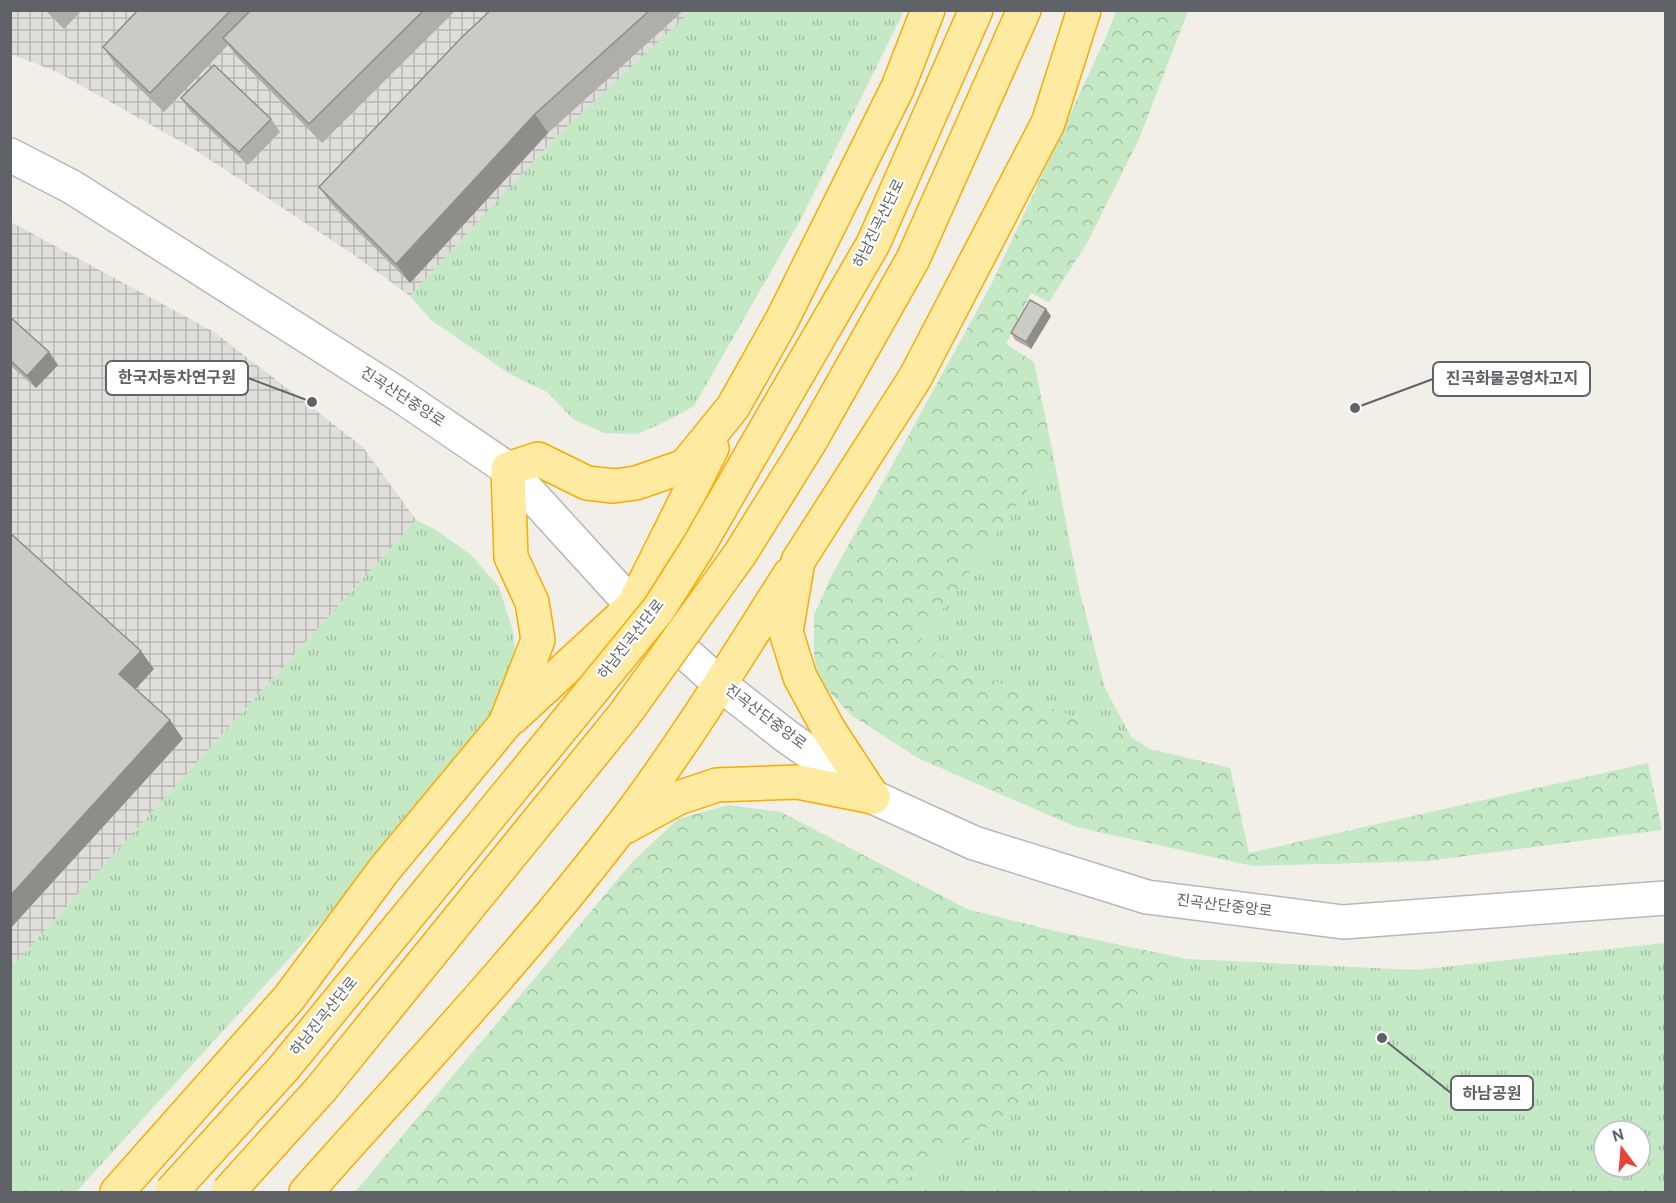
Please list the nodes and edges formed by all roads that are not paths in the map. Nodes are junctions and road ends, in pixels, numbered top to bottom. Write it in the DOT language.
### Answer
graph roads {
  1 [pos="928,10"];
  2 [pos="976,10"];
  3 [pos="1024,10"];
  4 [pos="1084,10"];
  5 [pos="10,155"];
  6 [pos="733,407"];
  7 [pos="508,469"];
  8 [pos="798,561"];
  9 [pos="633,606"];
  10 [pos="720,684"];
  11 [pos="506,724"];
  12 [pos="873,796"];
  13 [pos="618,830"];
  14 [pos="1665,898"];
  15 [pos="117,1192"];
  16 [pos="171,1192"];
  17 [pos="228,1192"];
  18 [pos="306,1192"];
  1 -- 6 [label="highway"];
  2 -- 16 [label="highway, 하남진곡산단로, bridge"];
  3 -- 17 [label="highway, bridge"];
  4 -- 8 [label="highway"];
  5 -- 7 [label="street, 진곡산단중앙로"];
  6 -- 7 [label="highway"];
  6 -- 9 [label="highway"];
  7 -- 9 [label="street, 진곡산단중앙로"];
  7 -- 11 [label="highway"];
  8 -- 10 [label="highway"];
  8 -- 12 [label="highway"];
  9 -- 10 [label="street, 진곡산단중앙로"];
  9 -- 11 [label="highway"];
  10 -- 12 [label="street, 진곡산단중앙로"];
  10 -- 13 [label="highway"];
  11 -- 15 [label="highway"];
  12 -- 13 [label="highway"];
  12 -- 14 [label="street, 진곡산단중앙로"];
  13 -- 18 [label="highway"];
}
